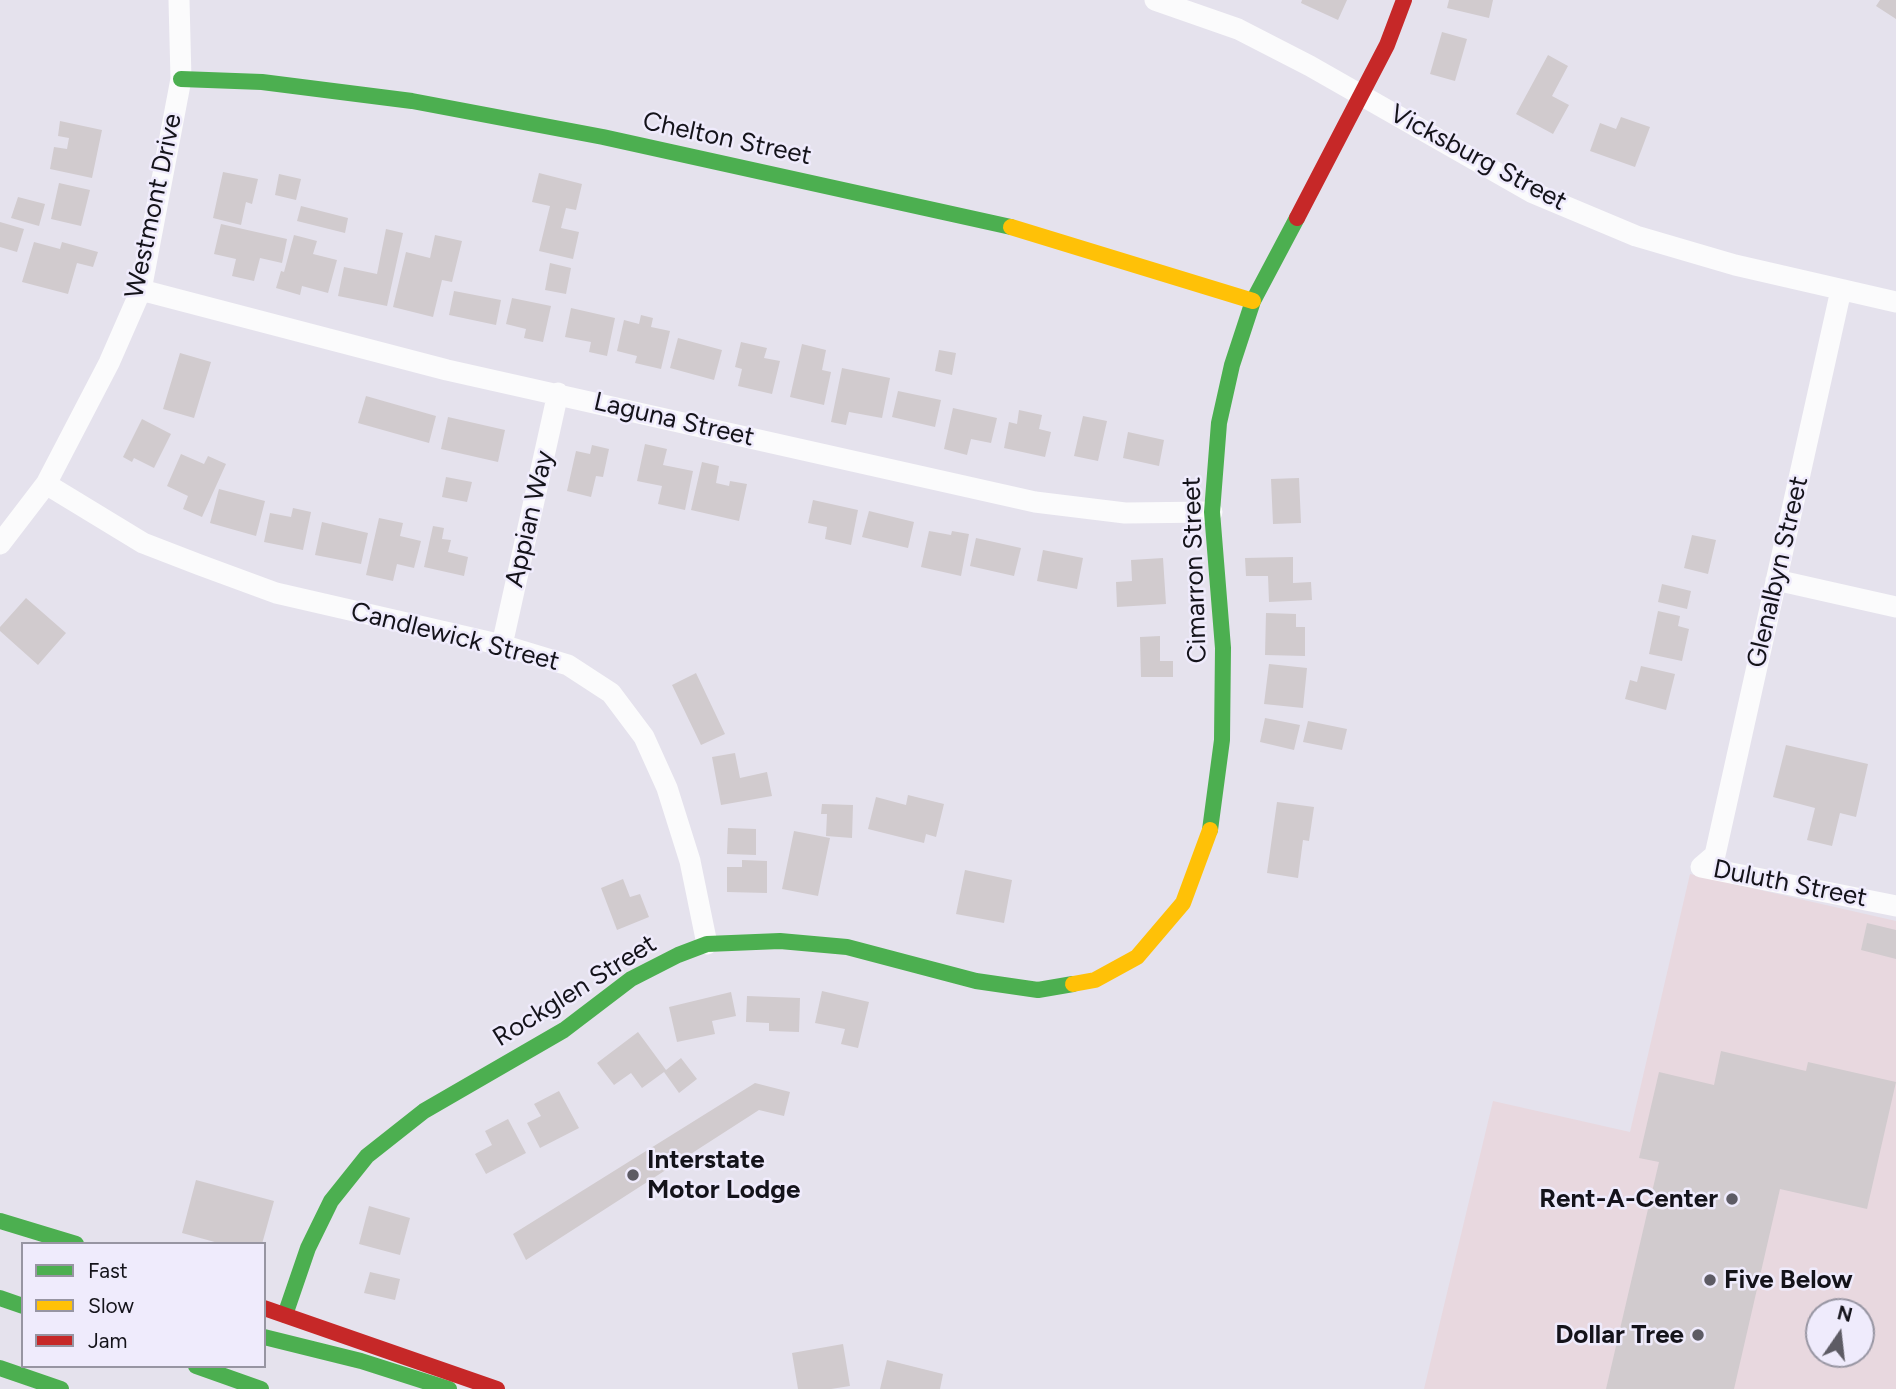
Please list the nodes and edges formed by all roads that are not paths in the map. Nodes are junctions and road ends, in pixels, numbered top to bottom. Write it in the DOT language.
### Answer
graph roads {
  1 [pos="180,0"];
  2 [pos="1155,0"];
  3 [pos="1404,0"];
  4 [pos="181,79"];
  5 [pos="1361,95"];
  6 [pos="141,290"];
  7 [pos="1840,290"];
  8 [pos="1253,301"];
  9 [pos="1896,302"];
  10 [pos="558,393"];
  11 [pos="46,484"];
  12 [pos="1212,512"];
  13 [pos="0,544"];
  14 [pos="1776,580"];
  15 [pos="1896,607"];
  16 [pos="502,645"];
  17 [pos="1715,855"];
  18 [pos="1896,906"];
  19 [pos="707,944"];
  20 [pos="1069,984"];
  21 [pos="0,1221"];
  22 [pos="69,1242"];
  23 [pos="0,1298"];
  24 [pos="21,1305"];
  25 [pos="266,1309"];
  26 [pos="285,1315"];
  27 [pos="266,1337"];
  28 [pos="0,1368"];
  29 [pos="202,1368"];
  30 [pos="61,1389"];
  31 [pos="261,1389"];
  32 [pos="449,1389"];
  33 [pos="497,1389"];
  1 -- 4 [label="street, Westmont Drive"];
  2 -- 5 [label="street, Vicksburg Street"];
  3 -- 5 [label="main road, Cimarron Street"];
  4 -- 6 [label="street, Westmont Drive"];
  4 -- 8 [label="main road, Chelton Street"];
  5 -- 7 [label="street, Vicksburg Street"];
  5 -- 8 [label="main road, Cimarron Street"];
  6 -- 10 [label="street, Laguna Street"];
  6 -- 11 [label="street, Westmont Drive"];
  7 -- 9 [label="street, Vicksburg Street"];
  7 -- 14 [label="street, Glenalbyn Street"];
  8 -- 12 [label="main road, Cimarron Street"];
  10 -- 12 [label="street, Laguna Street"];
  10 -- 16 [label="street, Appian Way"];
  11 -- 13 [label="street, Westmont Drive"];
  11 -- 16 [label="street, Candlewick Street"];
  12 -- 20 [label="main road, Cimarron Street"];
  14 -- 15 [label="street"];
  14 -- 17 [label="street, Glenalbyn Street"];
  16 -- 19 [label="street, Candlewick Street"];
  17 -- 18 [label="street, Duluth Street"];
  19 -- 20 [label="main road, Rockglen Street"];
  19 -- 26 [label="main road, Rockglen Street"];
  21 -- 22 [label="main road"];
  23 -- 24 [label="main road"];
  25 -- 26 [label="main road"];
  26 -- 33 [label="main road"];
  27 -- 32 [label="main road"];
  28 -- 30 [label="main road"];
  29 -- 31 [label="main road"];
}
